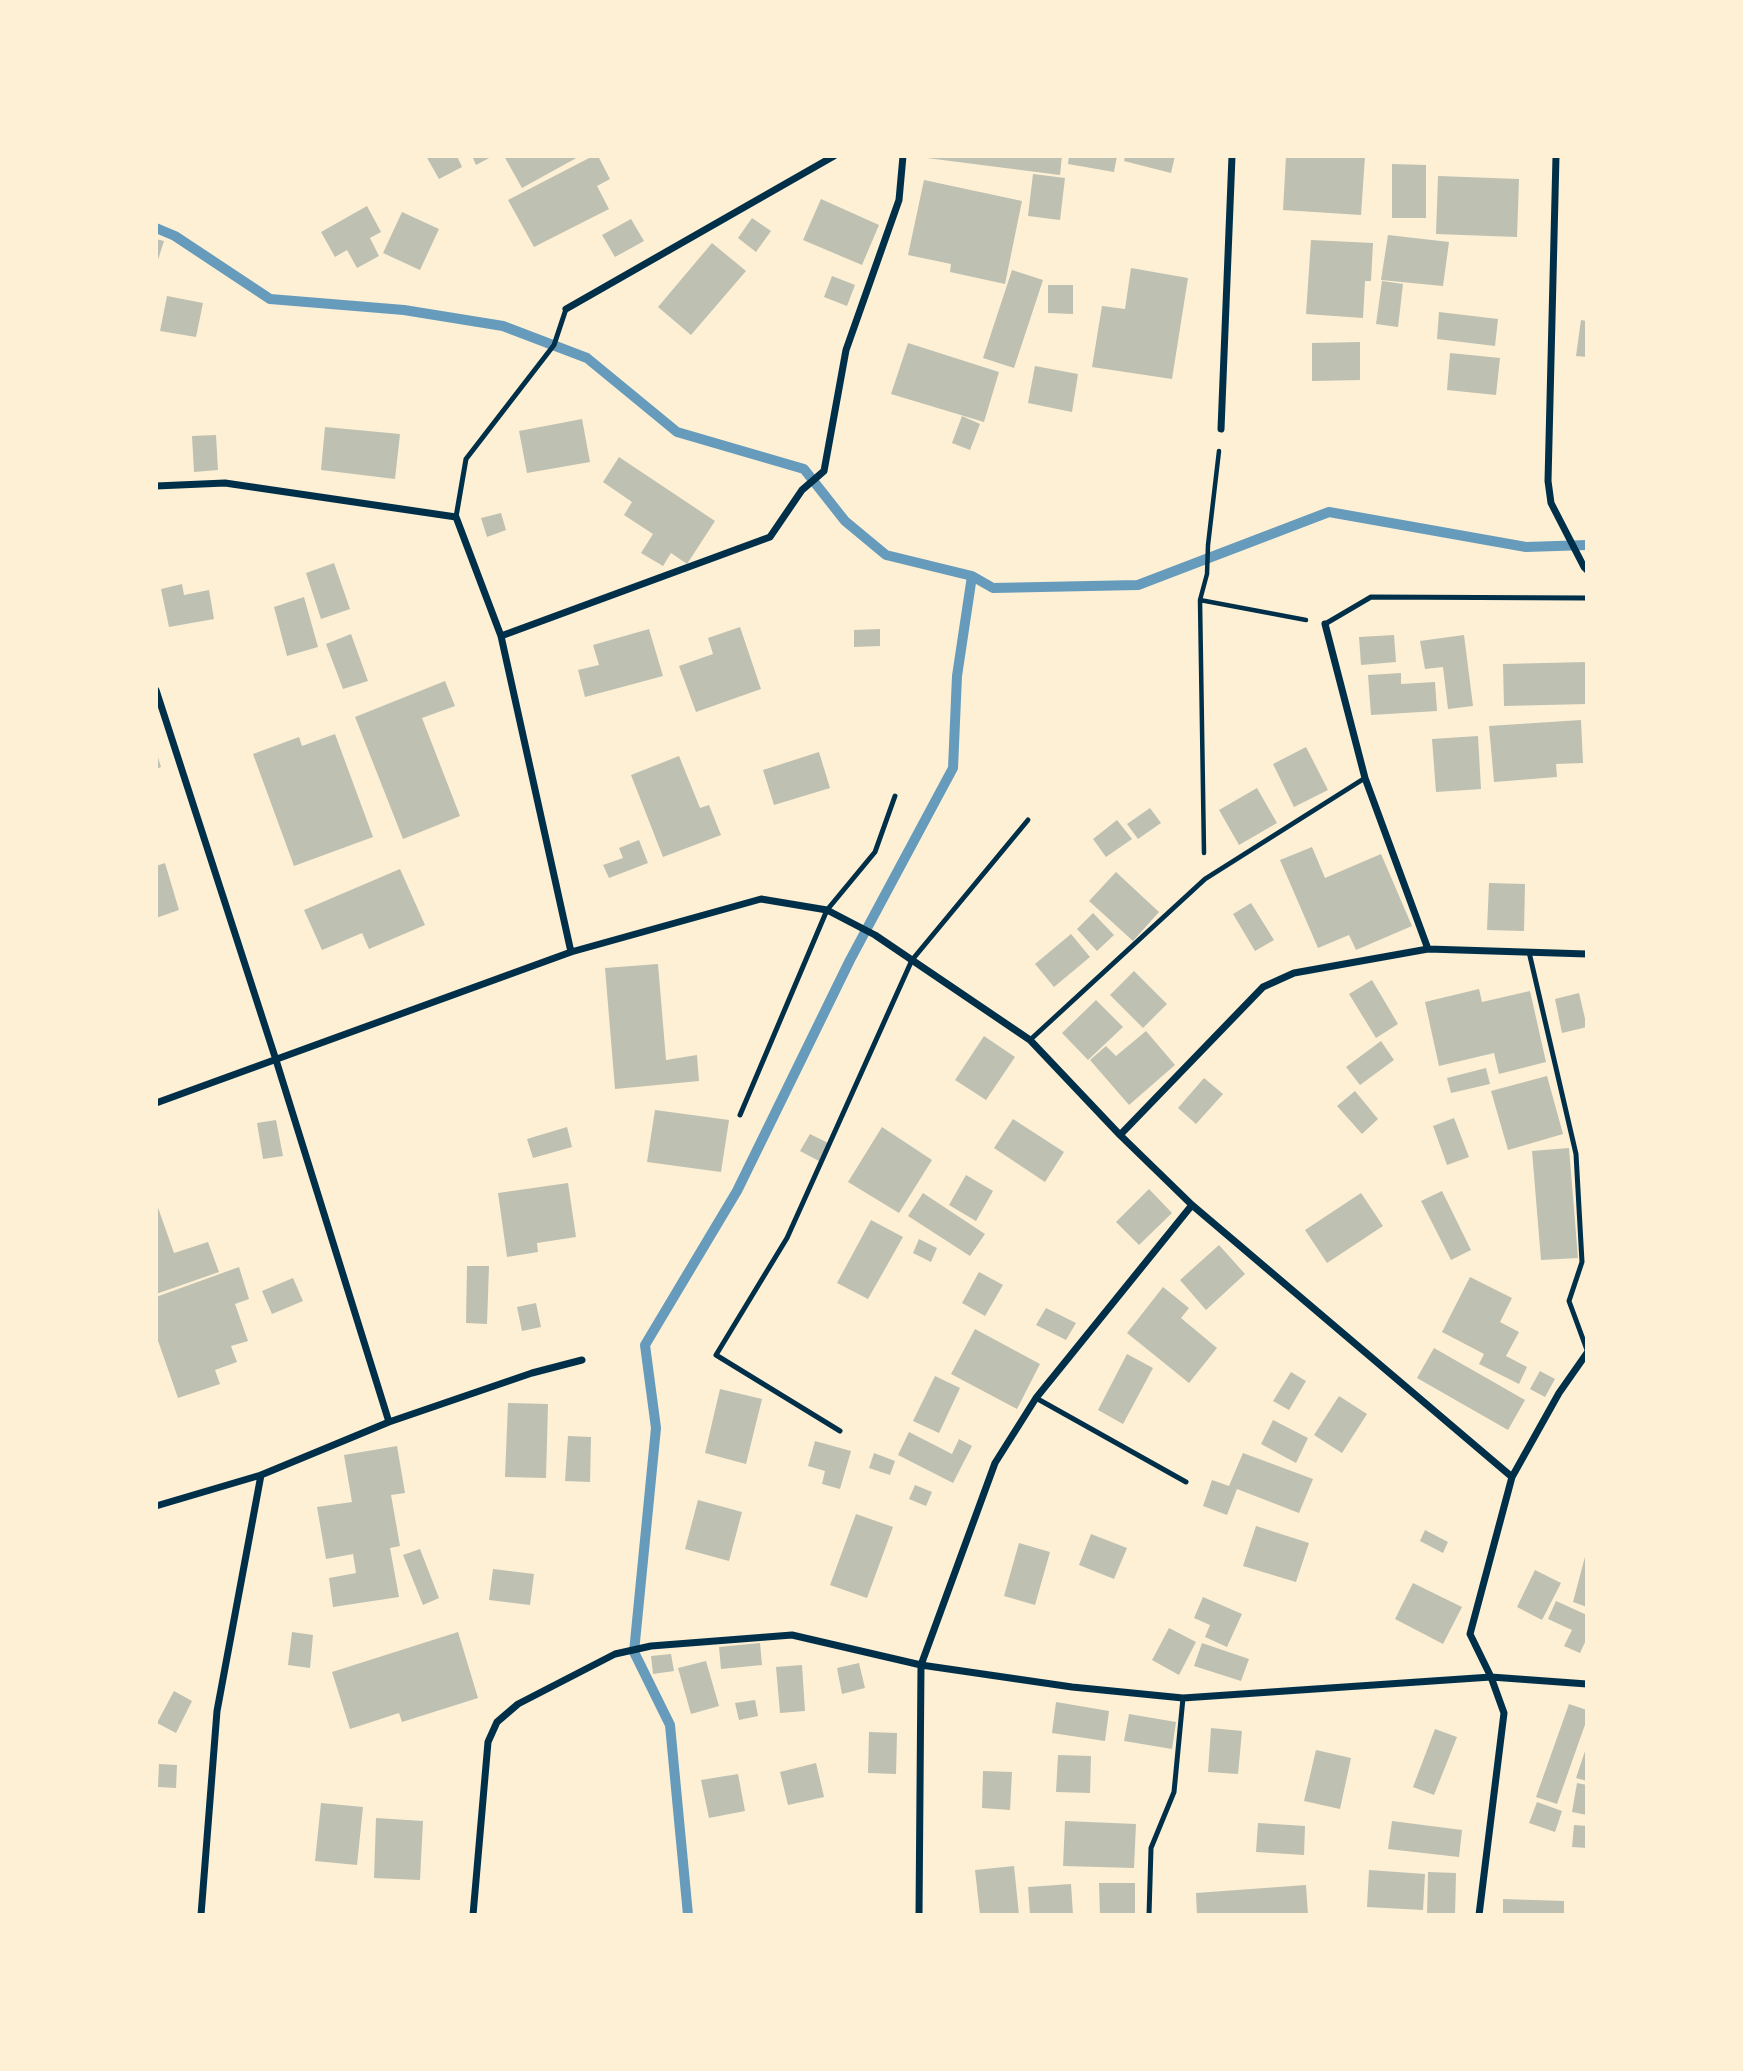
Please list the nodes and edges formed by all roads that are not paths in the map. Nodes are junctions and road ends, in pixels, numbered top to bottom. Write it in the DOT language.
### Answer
graph roads {
  1 [pos="834,156"];
  2 [pos="903,156"];
  3 [pos="1232,156"];
  4 [pos="1556,156"];
  5 [pos="566,309"];
  6 [pos="1221,429"];
  7 [pos="156,486"];
  8 [pos="456,517"];
  9 [pos="1585,568"];
  10 [pos="1587,598"];
  11 [pos="1325,624"];
  12 [pos="501,636"];
  13 [pos="156,690"];
  14 [pos="1365,778"];
  15 [pos="895,796"];
  16 [pos="1028,820"];
  17 [pos="827,910"];
  18 [pos="1428,949"];
  19 [pos="1529,952"];
  20 [pos="571,953"];
  21 [pos="1587,954"];
  22 [pos="912,960"];
  23 [pos="1030,1041"];
  24 [pos="276,1060"];
  25 [pos="156,1103"];
  26 [pos="740,1115"];
  27 [pos="1120,1135"];
  28 [pos="1192,1205"];
  29 [pos="1587,1351"];
  30 [pos="582,1360"];
  31 [pos="1036,1398"];
  32 [pos="389,1422"];
  33 [pos="840,1431"];
  34 [pos="261,1475"];
  35 [pos="1512,1477"];
  36 [pos="1186,1482"];
  37 [pos="156,1506"];
  38 [pos="920,1664"];
  39 [pos="1491,1677"];
  40 [pos="1587,1684"];
  41 [pos="1183,1698"];
  42 [pos="201,1915"];
  43 [pos="473,1915"];
  44 [pos="919,1915"];
  45 [pos="1149,1915"];
  46 [pos="1479,1915"];
  1 -- 5 [label="street"];
  2 -- 12 [label="street"];
  3 -- 6 [label="street"];
  4 -- 9 [label="street"];
  5 -- 8 [label="lane"];
  7 -- 8 [label="street"];
  8 -- 12 [label="street"];
  10 -- 11 [label="lane"];
  11 -- 14 [label="street"];
  12 -- 20 [label="street"];
  13 -- 24 [label="street"];
  14 -- 18 [label="street"];
  14 -- 23 [label="lane"];
  15 -- 17 [label="lane"];
  16 -- 22 [label="lane"];
  17 -- 20 [label="street"];
  17 -- 22 [label="street"];
  17 -- 26 [label="lane"];
  18 -- 19 [label="street"];
  18 -- 27 [label="street"];
  19 -- 21 [label="street"];
  19 -- 29 [label="lane"];
  20 -- 24 [label="street"];
  22 -- 23 [label="street"];
  22 -- 33 [label="lane"];
  23 -- 27 [label="street"];
  24 -- 25 [label="street"];
  24 -- 32 [label="street"];
  27 -- 28 [label="street"];
  28 -- 31 [label="street"];
  28 -- 35 [label="street"];
  29 -- 35 [label="street"];
  30 -- 32 [label="street"];
  31 -- 36 [label="lane"];
  31 -- 38 [label="street"];
  32 -- 34 [label="street"];
  34 -- 37 [label="street"];
  34 -- 42 [label="street"];
  35 -- 39 [label="street"];
  38 -- 41 [label="street"];
  38 -- 43 [label="street"];
  38 -- 44 [label="street"];
  39 -- 40 [label="street"];
  39 -- 41 [label="street"];
  39 -- 46 [label="street"];
  41 -- 45 [label="lane"];
}
